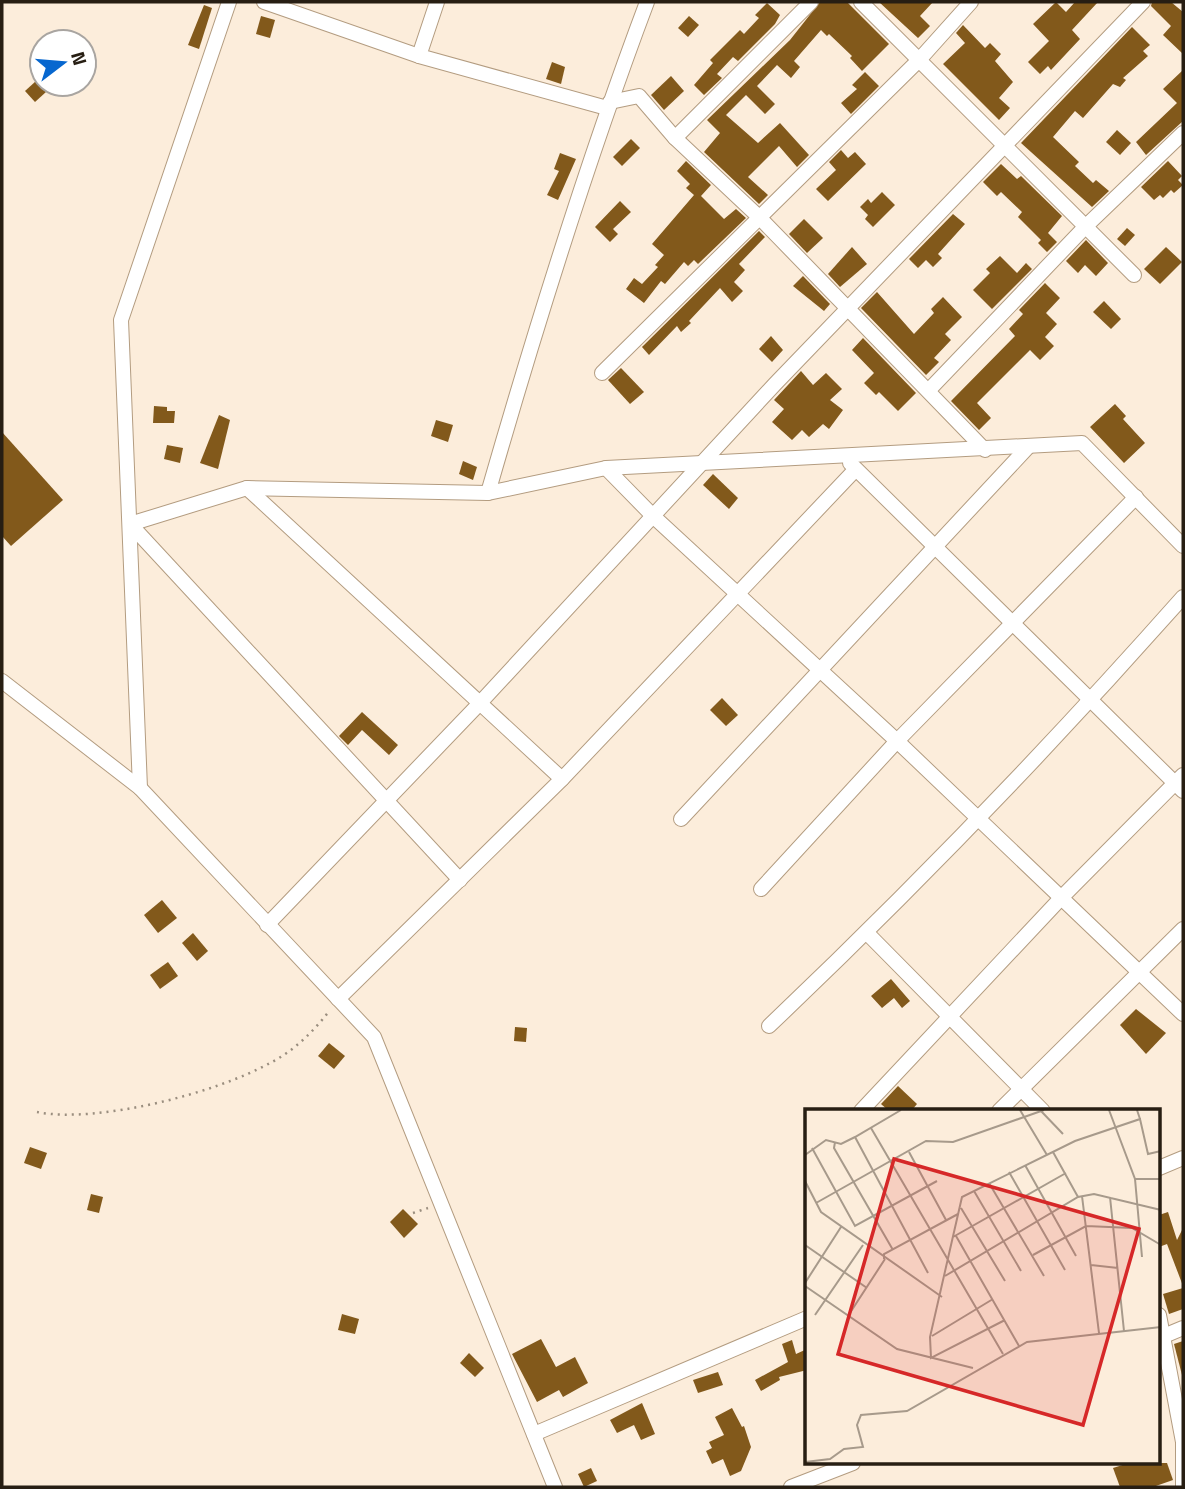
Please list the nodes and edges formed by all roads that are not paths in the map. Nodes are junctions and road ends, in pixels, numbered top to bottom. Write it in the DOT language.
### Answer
graph roads {
  1 [pos="229,2"];
  2 [pos="264,2"];
  3 [pos="437,2"];
  4 [pos="648,2"];
  5 [pos="811,2"];
  6 [pos="860,2"];
  7 [pos="971,2"];
  8 [pos="1143,2"];
  9 [pos="419,55"];
  10 [pos="919,60"];
  11 [pos="608,105"];
  12 [pos="1183,133"];
  13 [pos="676,138"];
  14 [pos="1005,146"];
  15 [pos="759,217"];
  16 [pos="1085,227"];
  17 [pos="1134,275"];
  18 [pos="847,308"];
  19 [pos="602,373"];
  20 [pos="929,390"];
  21 [pos="1028,447"];
  22 [pos="985,450"];
  23 [pos="845,457"];
  24 [pos="704,462"];
  25 [pos="606,468"];
  26 [pos="855,470"];
  27 [pos="247,488"];
  28 [pos="488,493"];
  29 [pos="1136,497"];
  30 [pos="653,516"];
  31 [pos="130,524"];
  32 [pos="935,546"];
  33 [pos="1183,546"];
  34 [pos="736,594"];
  35 [pos="1183,597"];
  36 [pos="1011,623"];
  37 [pos="818,671"];
  38 [pos="2,681"];
  39 [pos="1091,701"];
  40 [pos="479,704"];
  41 [pos="897,741"];
  42 [pos="562,779"];
  43 [pos="1180,783"];
  44 [pos="141,788"];
  45 [pos="386,801"];
  46 [pos="978,818"];
  47 [pos="681,819"];
  48 [pos="460,880"];
  49 [pos="761,889"];
  50 [pos="1062,897"];
  51 [pos="267,925"];
  52 [pos="1183,929"];
  53 [pos="867,933"];
  54 [pos="1139,973"];
  55 [pos="338,999"];
  56 [pos="1183,1014"];
  57 [pos="949,1017"];
  58 [pos="769,1026"];
  59 [pos="1021,1090"];
  60 [pos="863,1109"];
  61 [pos="1001,1109"];
  62 [pos="1041,1109"];
  63 [pos="1183,1158"];
  64 [pos="1160,1168"];
  65 [pos="805,1319"];
  66 [pos="1183,1328"];
  67 [pos="1162,1337"];
  68 [pos="534,1434"];
  69 [pos="849,1464"];
  70 [pos="555,1487"];
  71 [pos="791,1487"];
  72 [pos="1183,1487"];
  1 -- 31 [label="street"];
  2 -- 9 [label="street"];
  3 -- 9 [label="street"];
  4 -- 11 [label="street"];
  5 -- 13 [label="street"];
  6 -- 10 [label="street"];
  7 -- 10 [label="street"];
  8 -- 14 [label="street"];
  9 -- 11 [label="street"];
  10 -- 14 [label="street"];
  10 -- 15 [label="street"];
  11 -- 13 [label="street"];
  11 -- 28 [label="street"];
  12 -- 16 [label="street"];
  13 -- 15 [label="street"];
  14 -- 16 [label="street"];
  14 -- 18 [label="street"];
  15 -- 18 [label="street"];
  15 -- 19 [label="street"];
  16 -- 17 [label="street"];
  16 -- 20 [label="street"];
  18 -- 20 [label="street"];
  18 -- 24 [label="street"];
  20 -- 22 [label="street"];
  21 -- 22 [label="street"];
  21 -- 29 [label="street"];
  21 -- 32 [label="street"];
  22 -- 23 [label="street"];
  23 -- 24 [label="street"];
  23 -- 26 [label="street"];
  24 -- 25 [label="street"];
  24 -- 30 [label="street"];
  25 -- 28 [label="street"];
  25 -- 30 [label="street"];
  26 -- 32 [label="street"];
  26 -- 34 [label="street"];
  27 -- 28 [label="street"];
  27 -- 31 [label="street"];
  27 -- 40 [label="street"];
  29 -- 33 [label="street"];
  29 -- 36 [label="street"];
  30 -- 34 [label="street"];
  30 -- 40 [label="street"];
  31 -- 44 [label="street"];
  31 -- 45 [label="street"];
  32 -- 36 [label="street"];
  32 -- 37 [label="street"];
  34 -- 37 [label="street"];
  34 -- 42 [label="street"];
  35 -- 39 [label="street"];
  36 -- 39 [label="street"];
  36 -- 41 [label="street"];
  37 -- 41 [label="street"];
  37 -- 47 [label="street"];
  38 -- 44 [label="street"];
  39 -- 43 [label="street"];
  39 -- 46 [label="street"];
  40 -- 42 [label="street"];
  40 -- 45 [label="street"];
  41 -- 46 [label="street"];
  41 -- 49 [label="street"];
  42 -- 48 [label="street"];
  43 -- 50 [label="street"];
  44 -- 51 [label="street"];
  45 -- 48 [label="street"];
  45 -- 51 [label="street"];
  46 -- 50 [label="street"];
  46 -- 53 [label="street"];
  48 -- 55 [label="street"];
  50 -- 54 [label="street"];
  50 -- 57 [label="street"];
  51 -- 55 [label="street"];
  52 -- 54 [label="street"];
  53 -- 57 [label="street"];
  53 -- 58 [label="street"];
  54 -- 56 [label="street"];
  54 -- 59 [label="street"];
  55 -- 68 [label="street"];
  57 -- 59 [label="street"];
  57 -- 60 [label="street"];
  59 -- 61 [label="street"];
  59 -- 62 [label="street"];
  63 -- 64 [label="street"];
  65 -- 68 [label="street"];
  66 -- 67 [label="street"];
  67 -- 72 [label="street"];
  68 -- 70 [label="street"];
  69 -- 71 [label="street"];
}
